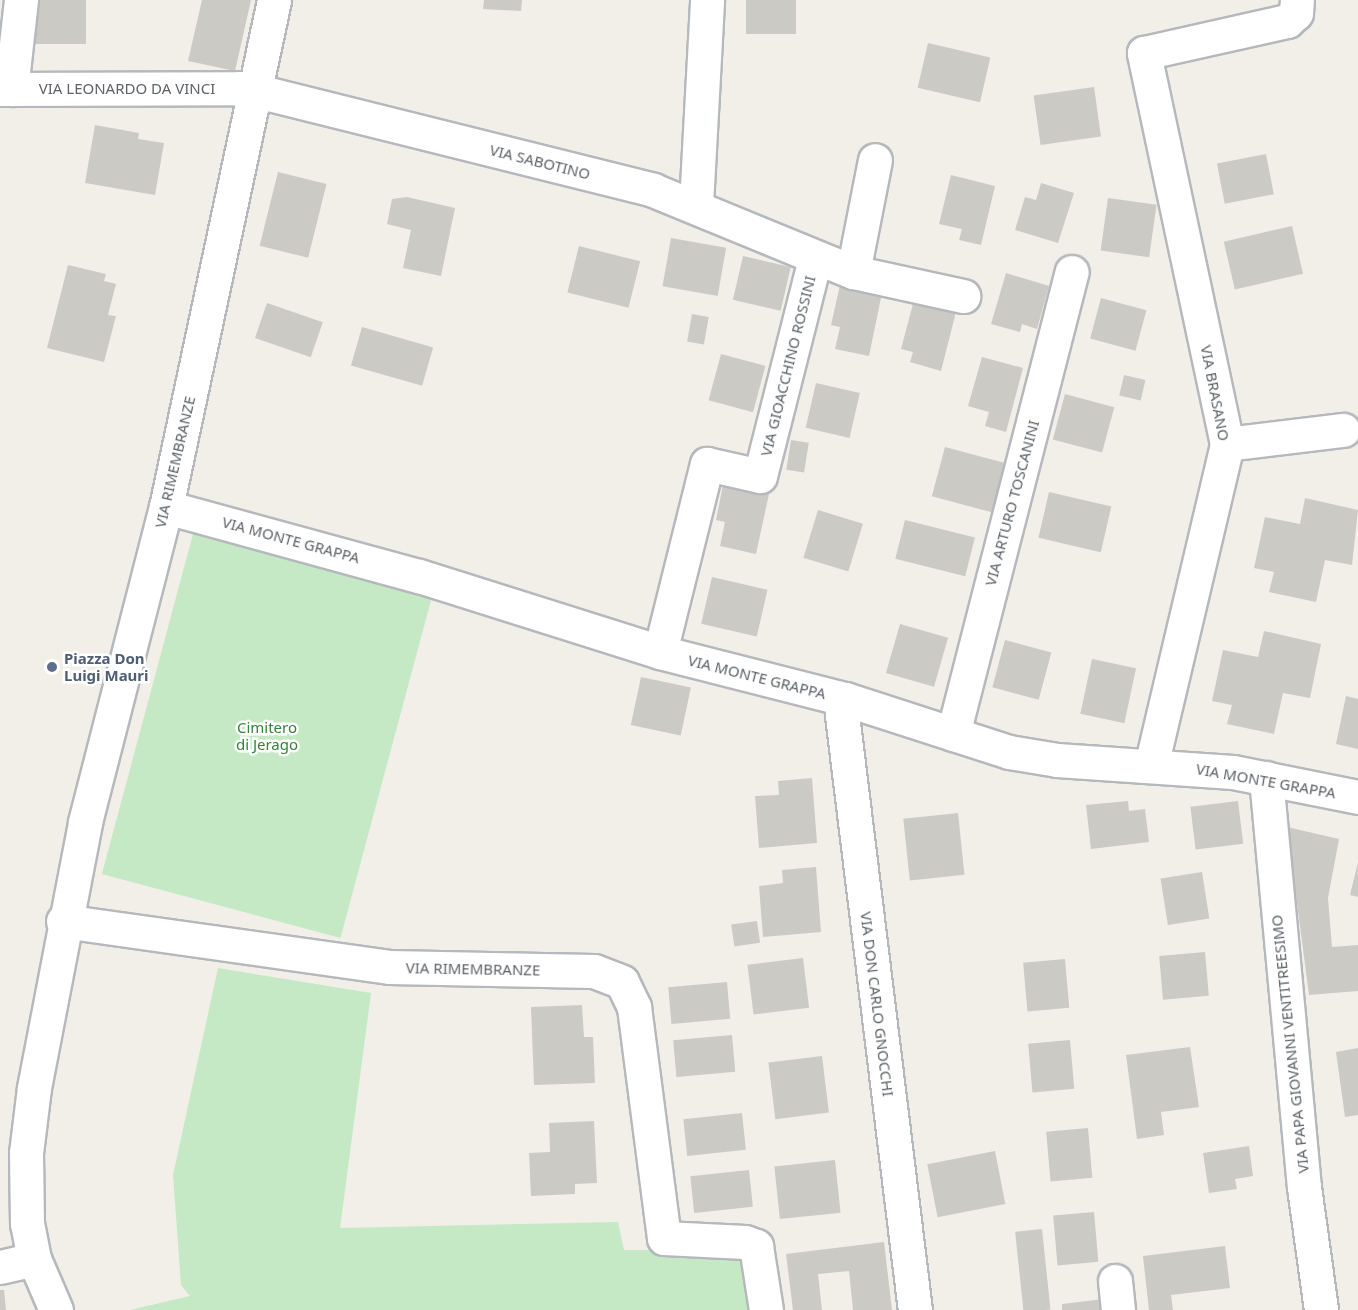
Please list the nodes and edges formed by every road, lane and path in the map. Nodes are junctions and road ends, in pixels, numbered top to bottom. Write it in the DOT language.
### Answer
graph roads {
  1 [pos="21,0"];
  2 [pos="274,0"];
  3 [pos="707,0"];
  4 [pos="1297,0"];
  5 [pos="6,89"];
  6 [pos="255,92"];
  7 [pos="876,160"];
  8 [pos="696,205"];
  9 [pos="815,259"];
  10 [pos="853,272"];
  11 [pos="1072,272"];
  12 [pos="963,296"];
  13 [pos="1342,429"];
  14 [pos="1227,444"];
  15 [pos="166,507"];
  16 [pos="660,652"];
  17 [pos="845,699"];
  18 [pos="952,734"];
  19 [pos="1151,766"];
  20 [pos="1266,778"];
  21 [pos="1358,797"];
  22 [pos="63,921"];
  23 [pos="34,1259"];
  24 [pos="0,1267"];
  25 [pos="56,1310"];
  26 [pos="766,1310"];
  27 [pos="915,1310"];
  28 [pos="1321,1310"];
  1 -- 5 [label="street"];
  2 -- 6 [label="street, VIA RIMEMBRANZE"];
  3 -- 8 [label="street"];
  4 -- 14 [label="street, VIA BRASANO"];
  5 -- 6 [label="street, VIA LEONARDO DA VINCI"];
  6 -- 8 [label="street, VIA SABOTINO"];
  6 -- 15 [label="street, VIA RIMEMBRANZE"];
  7 -- 10 [label="street"];
  8 -- 9 [label="street, VIA SABOTINO"];
  9 -- 10 [label="street, VIA SABOTINO"];
  9 -- 16 [label="street, VIA GIOACCHINO ROSSINI"];
  10 -- 12 [label="street, VIA SABOTINO"];
  11 -- 18 [label="street, VIA ARTURO TOSCANINI"];
  13 -- 14 [label="street"];
  14 -- 19 [label="street, VIA BRASANO"];
  15 -- 16 [label="street, VIA MONTE GRAPPA"];
  15 -- 22 [label="street, VIA RIMEMBRANZE"];
  16 -- 17 [label="street, VIA MONTE GRAPPA"];
  17 -- 18 [label="street, VIA MONTE GRAPPA"];
  17 -- 27 [label="street, VIA DON CARLO GNOCCHI"];
  18 -- 19 [label="street, VIA MONTE GRAPPA"];
  19 -- 20 [label="street, VIA MONTE GRAPPA"];
  20 -- 21 [label="street, VIA MONTE GRAPPA"];
  20 -- 28 [label="street, VIA PAPA GIOVANNI VENTITREESIMO"];
  22 -- 23 [label="street, VIA RIMEMBRANZE"];
  22 -- 26 [label="street, VIA RIMEMBRANZE"];
  23 -- 24 [label="street"];
  23 -- 25 [label="street, VIA RIMEMBRANZE"];
}
